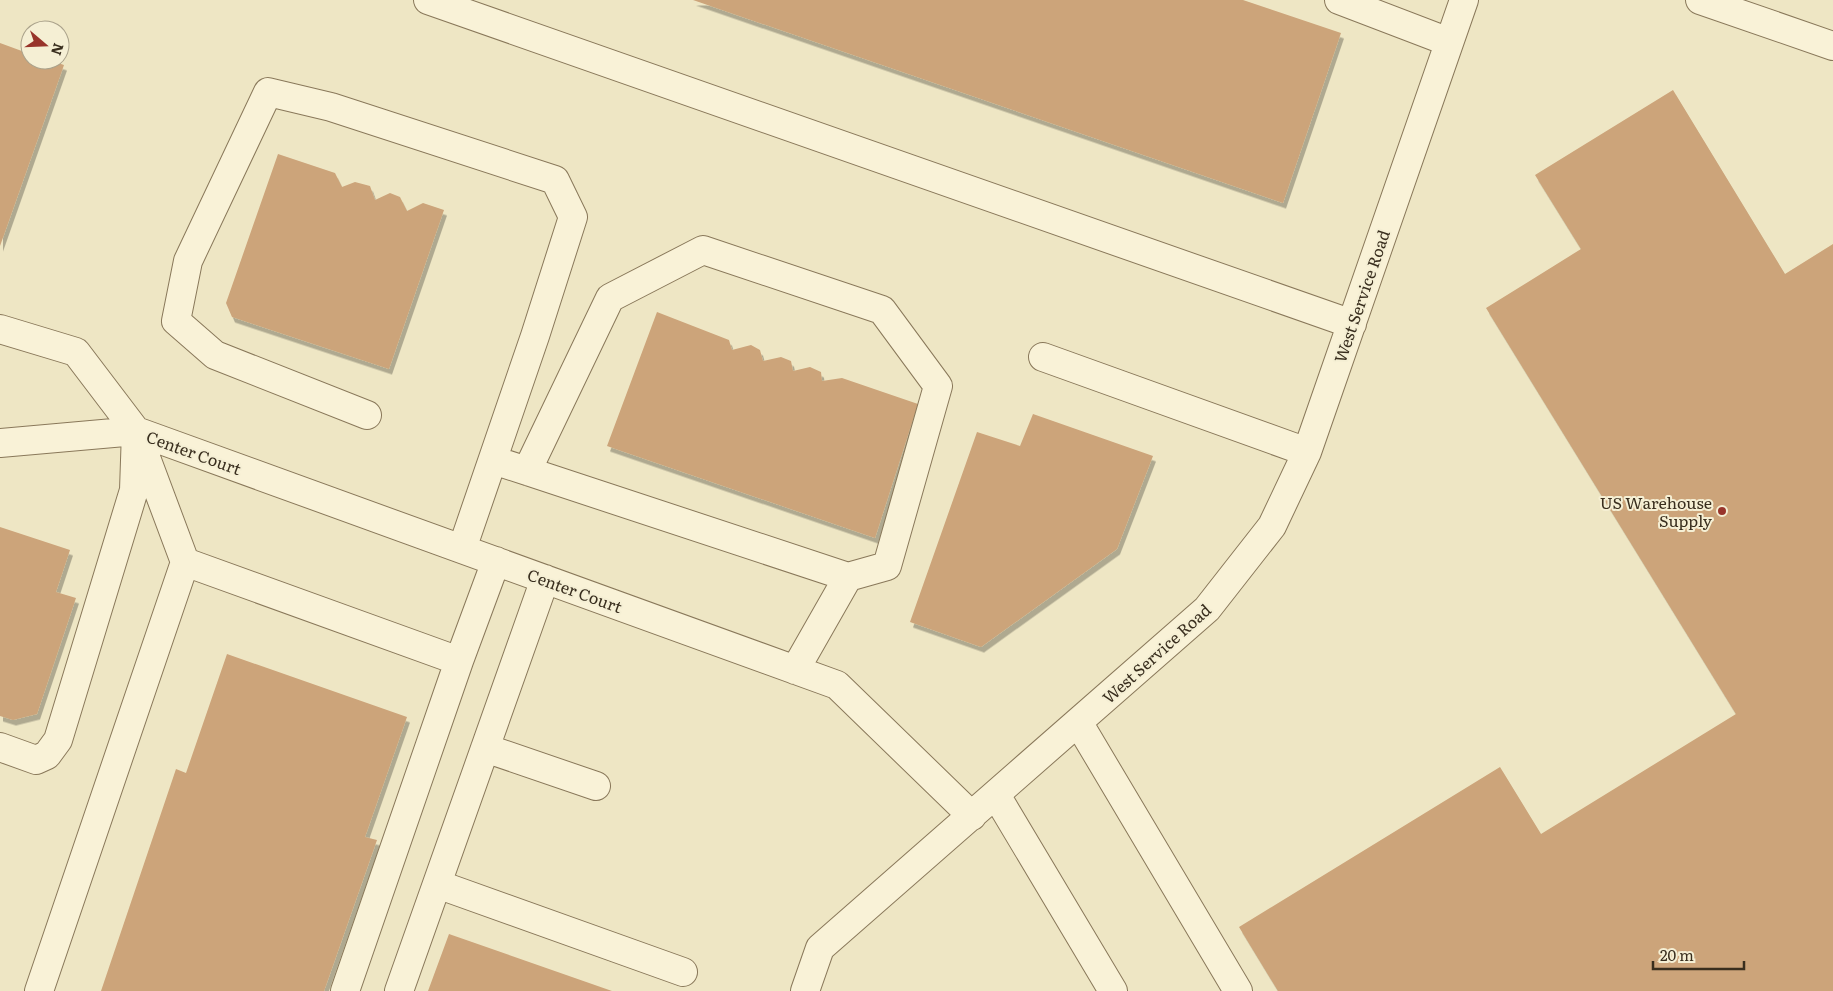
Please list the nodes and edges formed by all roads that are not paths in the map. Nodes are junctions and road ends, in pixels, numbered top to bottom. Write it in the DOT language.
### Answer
graph roads {
  1 [pos="428,0"];
  2 [pos="1339,0"];
  3 [pos="1464,0"];
  4 [pos="1700,0"];
  5 [pos="1746,8"];
  6 [pos="1449,42"];
  7 [pos="1833,46"];
  8 [pos="1352,324"];
  9 [pos="0,329"];
  10 [pos="1043,357"];
  11 [pos="367,415"];
  12 [pos="136,431"];
  13 [pos="0,443"];
  14 [pos="1307,452"];
  15 [pos="493,460"];
  16 [pos="527,471"];
  17 [pos="462,549"];
  18 [pos="496,561"];
  19 [pos="185,562"];
  20 [pos="848,578"];
  21 [pos="545,579"];
  22 [pos="459,661"];
  23 [pos="795,670"];
  24 [pos="1078,722"];
  25 [pos="0,747"];
  26 [pos="485,748"];
  27 [pos="596,786"];
  28 [pos="996,795"];
  29 [pos="972,816"];
  30 [pos="437,884"];
  31 [pos="683,972"];
  32 [pos="39,991"];
  33 [pos="345,991"];
  34 [pos="399,991"];
  35 [pos="805,991"];
  36 [pos="1113,991"];
  37 [pos="1238,991"];
  1 -- 8 [label="street"];
  2 -- 6 [label="street"];
  3 -- 6 [label="street, West Service Road"];
  4 -- 5 [label="street"];
  5 -- 7 [label="street"];
  6 -- 8 [label="street, West Service Road"];
  8 -- 14 [label="street, West Service Road"];
  9 -- 12 [label="street"];
  10 -- 14 [label="street"];
  11 -- 15 [label="street"];
  12 -- 13 [label="street"];
  12 -- 17 [label="street, Center Court"];
  12 -- 19 [label="street"];
  12 -- 25 [label="street"];
  14 -- 24 [label="street, West Service Road"];
  15 -- 16 [label="street"];
  15 -- 17 [label="street"];
  16 -- 20 [label="street"];
  16 -- 20 [label="street"];
  17 -- 18 [label="street, Center Court"];
  18 -- 21 [label="street, Center Court"];
  18 -- 22 [label="street"];
  19 -- 22 [label="street"];
  19 -- 32 [label="street"];
  20 -- 23 [label="street"];
  21 -- 23 [label="street, Center Court"];
  21 -- 26 [label="street"];
  22 -- 33 [label="street"];
  23 -- 29 [label="street, Center Court"];
  24 -- 28 [label="street, West Service Road"];
  24 -- 37 [label="street"];
  26 -- 27 [label="street"];
  26 -- 30 [label="street"];
  28 -- 29 [label="street, West Service Road"];
  28 -- 36 [label="street"];
  29 -- 35 [label="street, West Service Road"];
  30 -- 31 [label="street"];
  30 -- 34 [label="street"];
}
